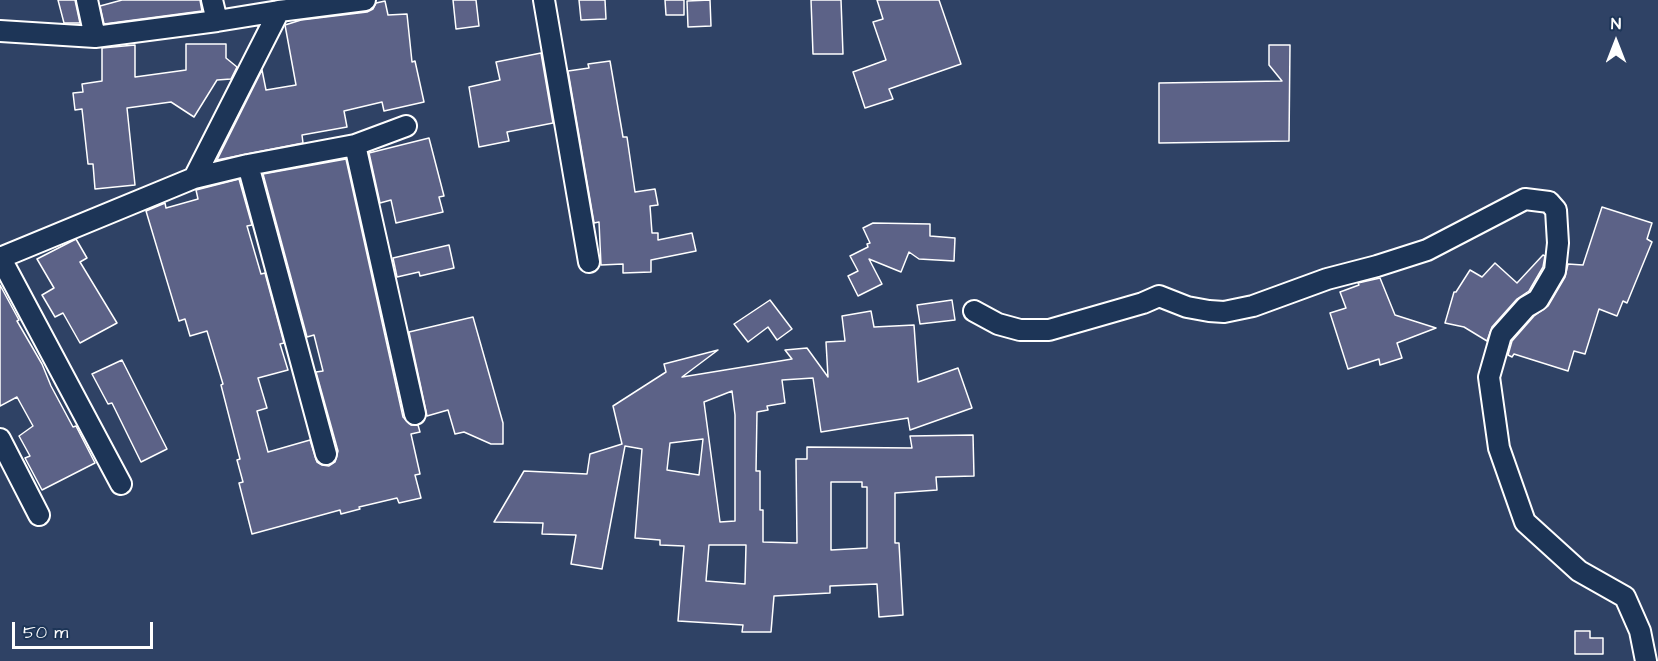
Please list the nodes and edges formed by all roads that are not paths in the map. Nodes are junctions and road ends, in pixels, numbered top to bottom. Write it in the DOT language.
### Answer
graph roads {
  1 [pos="87,0"];
  2 [pos="212,0"];
  3 [pos="365,0"];
  4 [pos="544,0"];
  5 [pos="279,11"];
  6 [pos="217,21"];
  7 [pos="0,31"];
  8 [pos="95,37"];
  9 [pos="406,126"];
  10 [pos="355,145"];
  11 [pos="248,165"];
  12 [pos="194,178"];
  13 [pos="0,258"];
  14 [pos="589,262"];
  15 [pos="974,311"];
  16 [pos="415,414"];
  17 [pos="0,439"];
  18 [pos="326,454"];
  19 [pos="121,484"];
  20 [pos="39,515"];
  21 [pos="1646,661"];
  1 -- 8 [label="street"];
  2 -- 6 [label="street"];
  3 -- 5 [label="street"];
  4 -- 14 [label="street"];
  5 -- 6 [label="street"];
  5 -- 12 [label="street"];
  6 -- 8 [label="street"];
  7 -- 8 [label="street"];
  9 -- 10 [label="street"];
  10 -- 11 [label="street"];
  10 -- 16 [label="street"];
  11 -- 12 [label="street"];
  11 -- 18 [label="street"];
  12 -- 13 [label="street"];
  13 -- 19 [label="street"];
  15 -- 21 [label="street"];
  17 -- 20 [label="street"];
}
